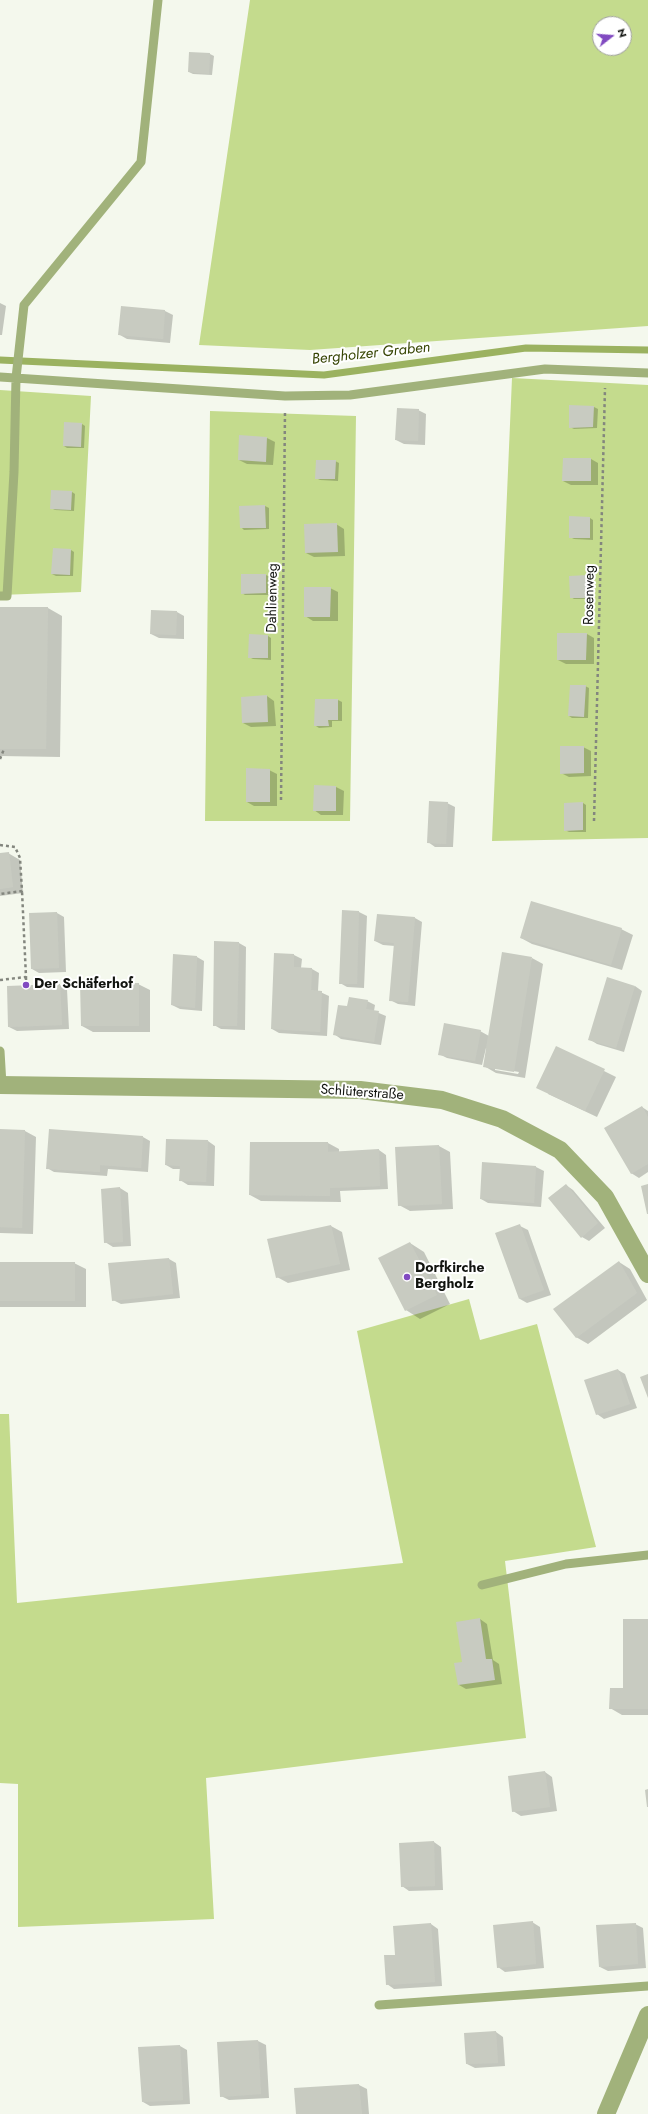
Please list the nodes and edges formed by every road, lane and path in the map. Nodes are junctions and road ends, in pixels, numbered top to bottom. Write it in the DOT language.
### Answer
graph roads {
  1 [pos="158,0"];
  2 [pos="606,370"];
  3 [pos="648,372"];
  4 [pos="0,377"];
  5 [pos="16,378"];
  6 [pos="285,396"];
  7 [pos="0,596"];
  8 [pos="4,749"];
  9 [pos="0,759"];
  10 [pos="281,800"];
  11 [pos="594,821"];
  12 [pos="0,845"];
  13 [pos="22,891"];
  14 [pos="0,894"];
  15 [pos="26,977"];
  16 [pos="0,980"];
  17 [pos="26,985"];
  18 [pos="0,1052"];
  19 [pos="1,1085"];
  20 [pos="648,1274"];
  21 [pos="648,1555"];
  22 [pos="482,1585"];
  23 [pos="648,1986"];
  24 [pos="379,2005"];
  25 [pos="648,2015"];
  26 [pos="606,2114"];
  1 -- 5 [label="lane"];
  2 -- 3 [label="lane"];
  2 -- 6 [label="lane"];
  2 -- 11 [label="path, Rosenweg"];
  4 -- 5 [label="lane"];
  5 -- 6 [label="lane"];
  5 -- 7 [label="lane"];
  6 -- 10 [label="path, Dahlienweg"];
  8 -- 9 [label="path"];
  12 -- 13 [label="path"];
  13 -- 14 [label="path"];
  13 -- 15 [label="path"];
  15 -- 16 [label="path"];
  15 -- 17 [label="path"];
  18 -- 19 [label="lane"];
  19 -- 20 [label="street, Schlüterstraße"];
  21 -- 22 [label="lane"];
  23 -- 24 [label="lane"];
  25 -- 26 [label="street"];
}
